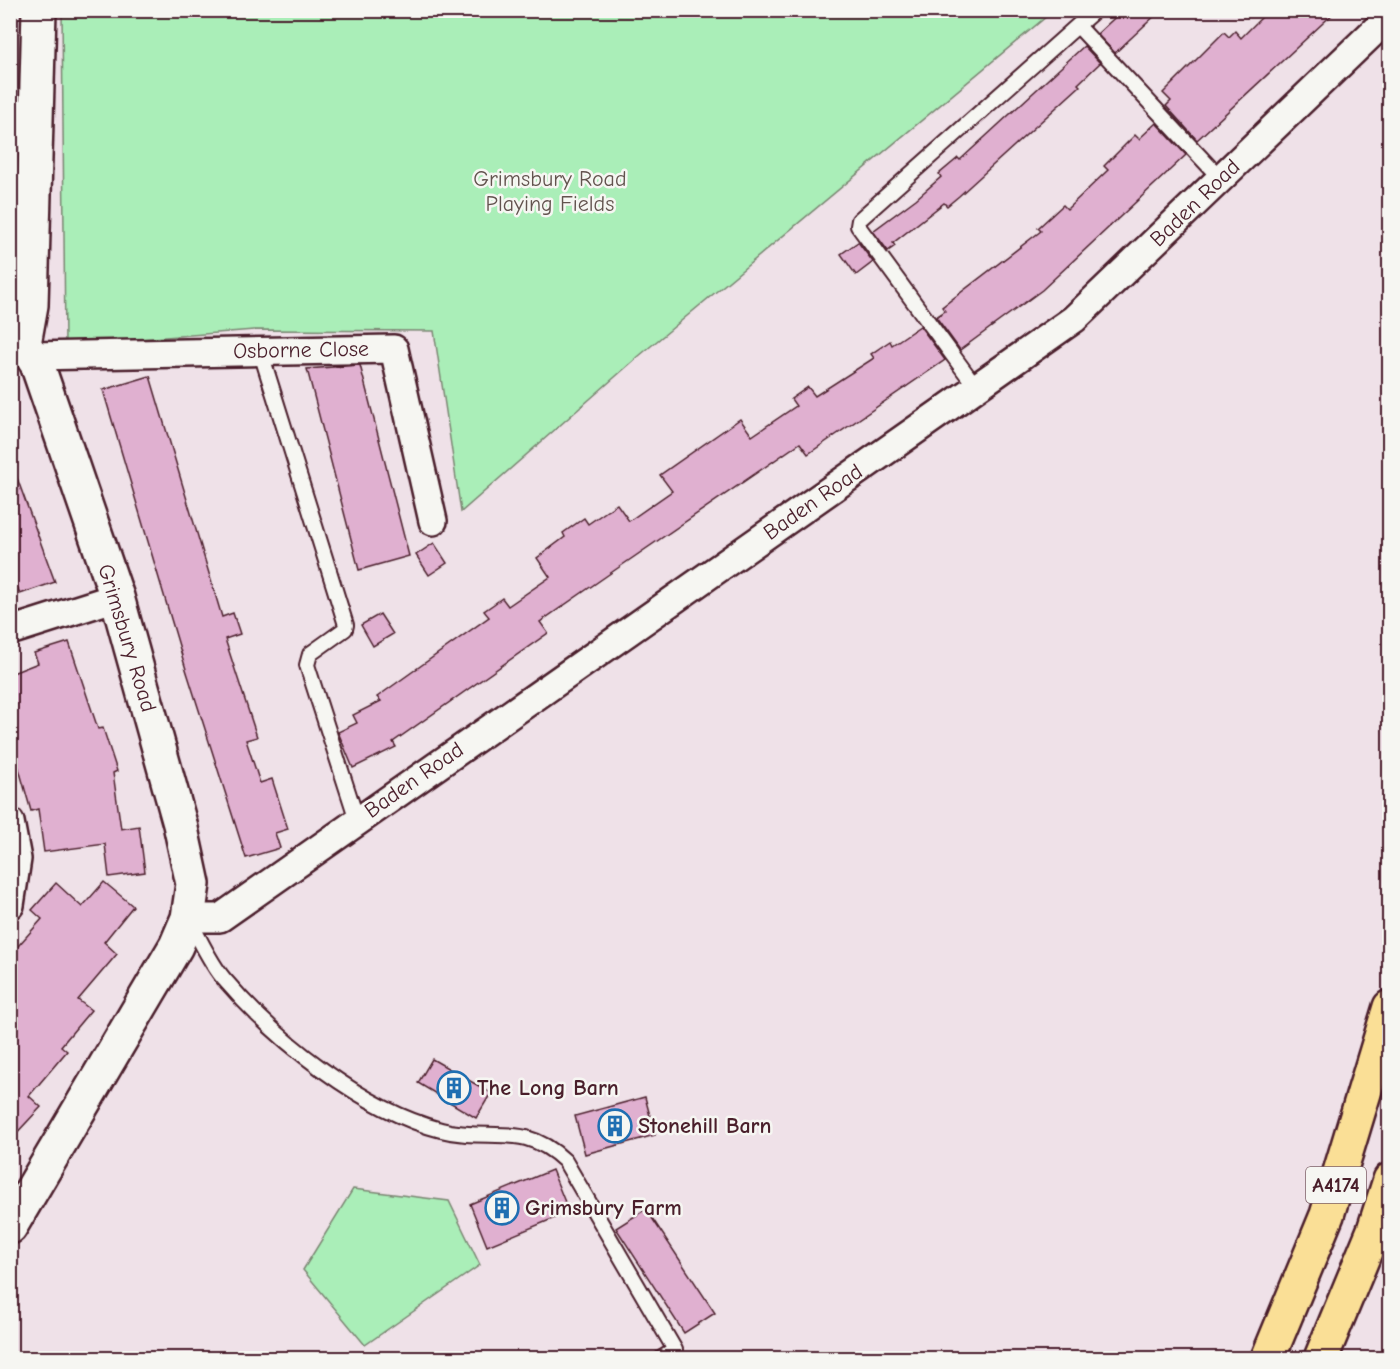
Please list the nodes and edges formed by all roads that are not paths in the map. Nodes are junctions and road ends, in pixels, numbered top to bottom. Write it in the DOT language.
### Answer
graph roads {
  1 [pos="39,10"];
  2 [pos="1095,10"];
  3 [pos="1389,16"];
  4 [pos="1078,26"];
  5 [pos="1220,178"];
  6 [pos="261,350"];
  7 [pos="22,351"];
  8 [pos="976,387"];
  9 [pos="433,521"];
  10 [pos="117,597"];
  11 [pos="10,631"];
  12 [pos="357,820"];
  13 [pos="10,822"];
  14 [pos="10,905"];
  15 [pos="188,918"];
  16 [pos="1389,1007"];
  17 [pos="1389,1180"];
  18 [pos="10,1227"];
  19 [pos="662,1359"];
  20 [pos="1268,1359"];
  21 [pos="1322,1359"];
  1 -- 7 [label="street"];
  2 -- 4 [label="lane"];
  3 -- 5 [label="street, Baden Road"];
  4 -- 5 [label="lane"];
  4 -- 8 [label="lane"];
  5 -- 8 [label="street, Baden Road"];
  6 -- 7 [label="street, Osborne Close"];
  6 -- 9 [label="street, Osborne Close"];
  6 -- 12 [label="lane"];
  7 -- 10 [label="street, Grimsbury Road"];
  8 -- 12 [label="street, Baden Road"];
  10 -- 11 [label="street"];
  10 -- 15 [label="street, Grimsbury Road"];
  12 -- 15 [label="street, Baden Road"];
  13 -- 14 [label="street"];
  15 -- 18 [label="street, Grimsbury Road"];
  15 -- 19 [label="lane"];
  16 -- 20 [label="highway, A4174"];
  17 -- 21 [label="highway, A4174"];
}
